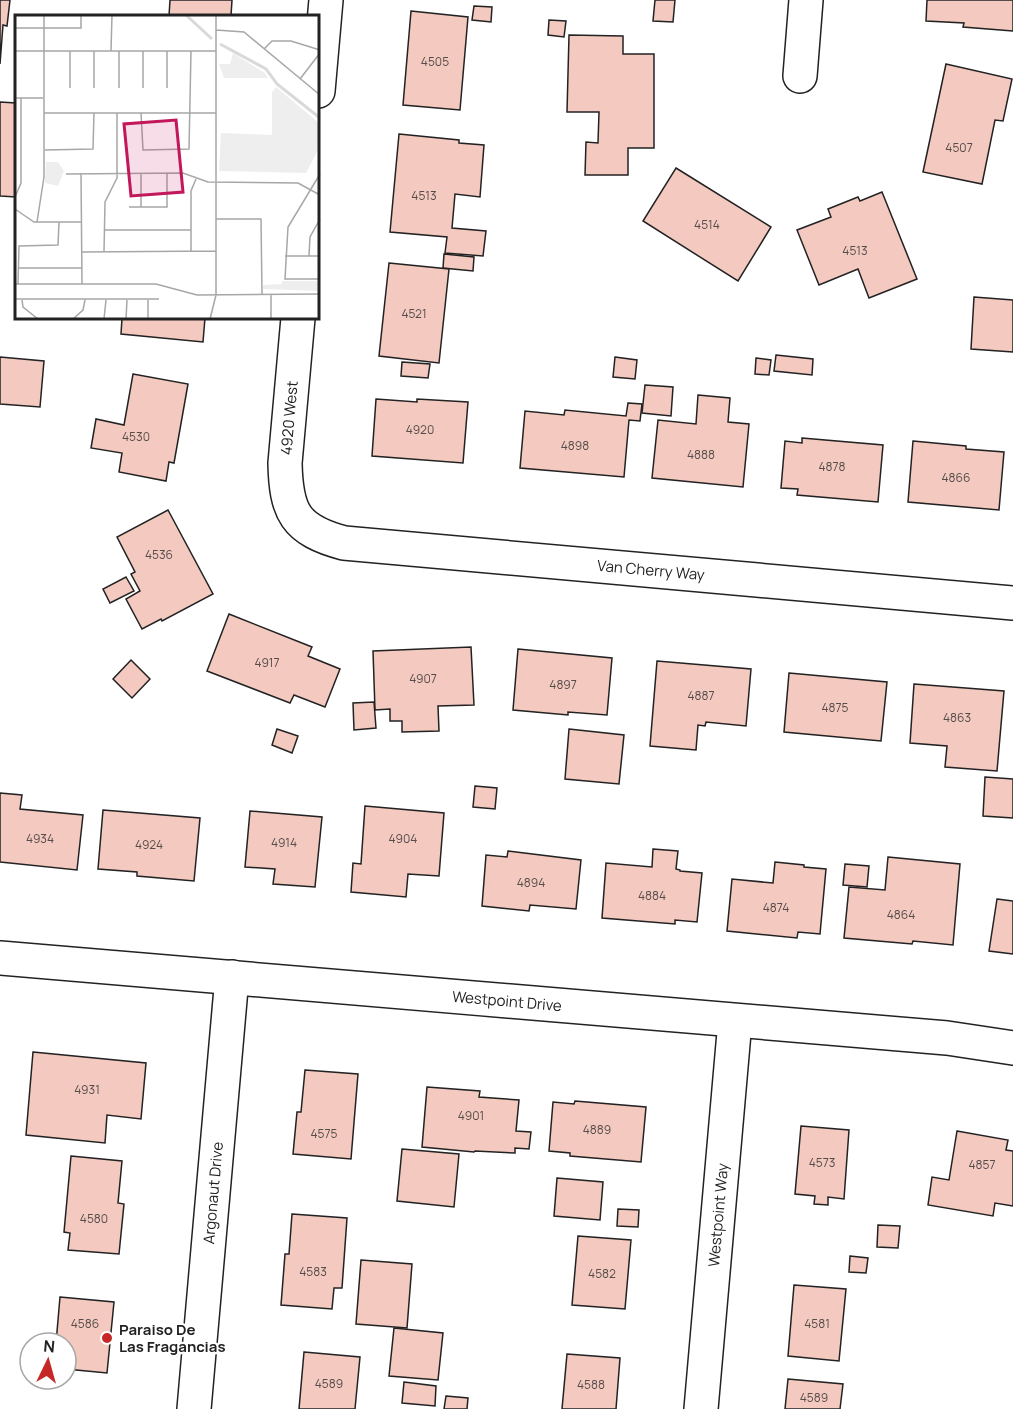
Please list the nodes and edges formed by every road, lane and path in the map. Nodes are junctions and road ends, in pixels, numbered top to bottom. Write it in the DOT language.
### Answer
graph roads {
  1 [pos="326,0"];
  2 [pos="806,0"];
  3 [pos="320,68"];
  4 [pos="800,76"];
  5 [pos="298,320"];
  6 [pos="296,517"];
  7 [pos="1013,603"];
  8 [pos="0,958"];
  9 [pos="232,977"];
  10 [pos="735,1021"];
  11 [pos="1013,1048"];
  12 [pos="194,1409"];
  13 [pos="701,1409"];
  1 -- 3 [label="street"];
  2 -- 4 [label="street"];
  5 -- 6 [label="street, 4920 West"];
  6 -- 7 [label="street, Van Cherry Way"];
  8 -- 9 [label="street, Westpoint Drive"];
  9 -- 10 [label="street, Westpoint Drive"];
  9 -- 12 [label="street, Argonaut Drive"];
  10 -- 11 [label="street, Westpoint Drive"];
  10 -- 13 [label="street, Westpoint Way"];
}
